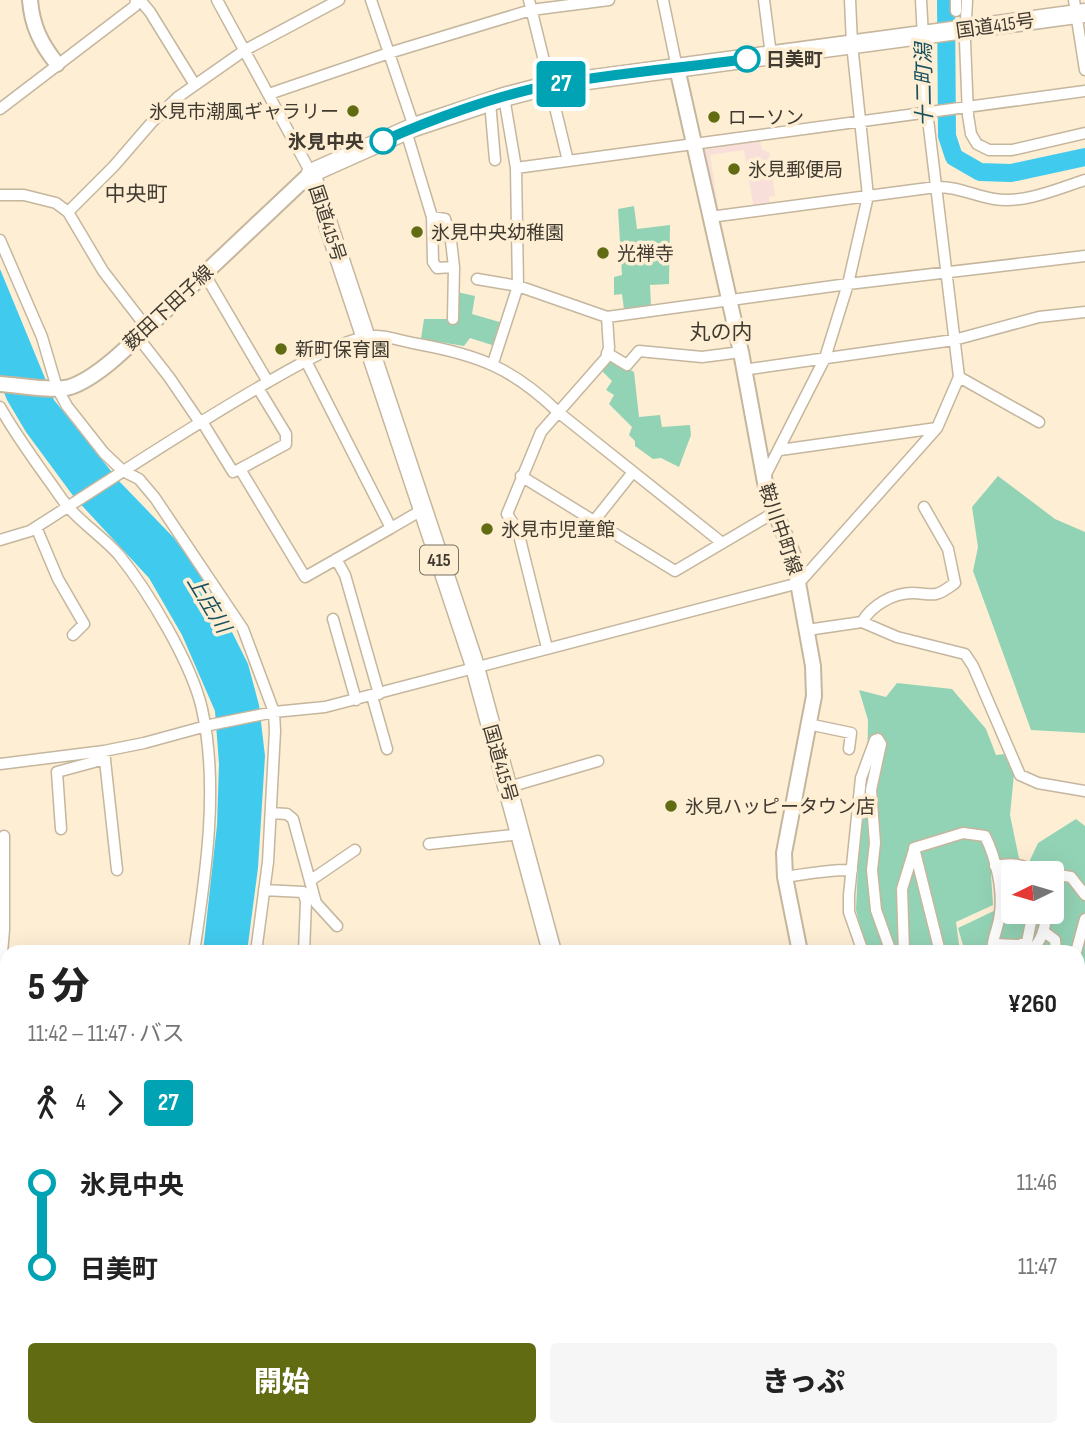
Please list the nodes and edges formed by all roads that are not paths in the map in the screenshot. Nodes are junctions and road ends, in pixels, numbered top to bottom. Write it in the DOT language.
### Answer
graph roads {
  1 [pos="30,0"];
  2 [pos="138,0"];
  3 [pos="217,0"];
  4 [pos="339,0"];
  5 [pos="371,0"];
  6 [pos="609,0"];
  7 [pos="663,0"];
  8 [pos="764,0"];
  9 [pos="850,0"];
  10 [pos="921,0"];
  11 [pos="967,0"];
  12 [pos="530,5"];
  13 [pos="1079,9"];
  14 [pos="961,30"];
  15 [pos="922,34"];
  16 [pos="852,44"];
  17 [pos="245,51"];
  18 [pos="389,53"];
  19 [pos="771,55"];
  20 [pos="57,64"];
  21 [pos="677,68"];
  22 [pos="1085,70"];
  23 [pos="195,85"];
  24 [pos="1085,90"];
  25 [pos="551,92"];
  26 [pos="269,94"];
  27 [pos="497,100"];
  28 [pos="968,107"];
  29 [pos="0,109"];
  30 [pos="927,111"];
  31 [pos="860,121"];
  32 [pos="410,129"];
  33 [pos="1085,133"];
  34 [pos="694,142"];
  35 [pos="495,160"];
  36 [pos="568,161"];
  37 [pos="516,168"];
  38 [pos="312,173"];
  39 [pos="1085,180"];
  40 [pos="936,187"];
  41 [pos="0,195"];
  42 [pos="868,196"];
  43 [pos="68,212"];
  44 [pos="432,217"];
  45 [pos="710,217"];
  46 [pos="0,240"];
  47 [pos="1085,256"];
  48 [pos="454,267"];
  49 [pos="205,274"];
  50 [pos="946,274"];
  51 [pos="477,279"];
  52 [pos="848,284"];
  53 [pos="518,286"];
  54 [pos="730,301"];
  55 [pos="1085,312"];
  56 [pos="607,317"];
  57 [pos="453,319"];
  58 [pos="142,332"];
  59 [pos="365,338"];
  60 [pos="954,340"];
  61 [pos="741,352"];
  62 [pos="607,353"];
  63 [pos="825,358"];
  64 [pos="306,361"];
  65 [pos="493,363"];
  66 [pos="743,370"];
  67 [pos="959,377"];
  68 [pos="268,382"];
  69 [pos="0,384"];
  70 [pos="57,388"];
  71 [pos="258,388"];
  72 [pos="1,410"];
  73 [pos="558,412"];
  74 [pos="200,421"];
  75 [pos="1039,422"];
  76 [pos="937,428"];
  77 [pos="780,450"];
  78 [pos="240,469"];
  79 [pos="633,472"];
  80 [pos="119,474"];
  81 [pos="521,476"];
  82 [pos="764,478"];
  83 [pos="72,505"];
  84 [pos="925,507"];
  85 [pos="422,510"];
  86 [pos="775,512"];
  87 [pos="594,521"];
  88 [pos="36,527"];
  89 [pos="391,528"];
  90 [pos="0,540"];
  91 [pos="721,542"];
  92 [pos="336,559"];
  93 [pos="799,583"];
  94 [pos="333,619"];
  95 [pos="862,622"];
  96 [pos="807,630"];
  97 [pos="73,635"];
  98 [pos="547,648"];
  99 [pos="474,667"];
  100 [pos="375,695"];
  101 [pos="356,700"];
  102 [pos="272,713"];
  103 [pos="808,724"];
  104 [pos="207,726"];
  105 [pos="387,749"];
  106 [pos="849,749"];
  107 [pos="104,755"];
  108 [pos="597,761"];
  109 [pos="0,764"];
  110 [pos="509,787"];
  111 [pos="1085,791"];
  112 [pos="271,813"];
  113 [pos="61,829"];
  114 [pos="521,834"];
  115 [pos="4,836"];
  116 [pos="429,844"];
  117 [pos="914,848"];
  118 [pos="355,850"];
  119 [pos="1001,865"];
  120 [pos="995,866"];
  121 [pos="117,870"];
  122 [pos="852,870"];
  123 [pos="1064,876"];
  124 [pos="785,877"];
  125 [pos="311,880"];
  126 [pos="264,890"];
  127 [pos="1085,895"];
  128 [pos="1085,919"];
  129 [pos="1031,924"];
  130 [pos="1044,924"];
  131 [pos="337,926"];
  132 [pos="1043,931"];
  133 [pos="3,945"];
  134 [pos="195,945"];
  135 [pos="257,945"];
  136 [pos="304,945"];
  137 [pos="550,945"];
  138 [pos="799,945"];
  139 [pos="861,945"];
  140 [pos="888,945"];
  141 [pos="904,945"];
  142 [pos="938,945"];
  143 [pos="993,945"];
  144 [pos="1014,945"];
  145 [pos="1036,945"];
  146 [pos="1055,945"];
  147 [pos="1078,945"];
  1 -- 20 [label="main road"];
  2 -- 20 [label="street"];
  2 -- 23 [label="street"];
  3 -- 17 [label="street"];
  4 -- 17 [label="street"];
  5 -- 18 [label="street"];
  6 -- 12 [label="street"];
  7 -- 21 [label="street"];
  8 -- 19 [label="street"];
  9 -- 16 [label="street"];
  10 -- 15 [label="street"];
  11 -- 14 [label="street"];
  12 -- 18 [label="street"];
  12 -- 25 [label="street"];
  13 -- 14 [label="highway, 国道415号"];
  13 -- 22 [label="street"];
  14 -- 15 [label="highway, 国道415号"];
  14 -- 28 [label="street"];
  15 -- 16 [label="highway, 国道415号"];
  15 -- 30 [label="street"];
  16 -- 19 [label="highway, 国道415号"];
  16 -- 31 [label="street"];
  17 -- 23 [label="street"];
  17 -- 26 [label="street"];
  18 -- 26 [label="street"];
  18 -- 32 [label="street"];
  19 -- 21 [label="highway, 国道415号"];
  20 -- 29 [label="street"];
  21 -- 25 [label="highway, 国道415号"];
  21 -- 34 [label="main road, 鞍川中町線"];
  23 -- 43 [label="street"];
  24 -- 28 [label="street"];
  25 -- 27 [label="highway, 国道415号"];
  25 -- 36 [label="street"];
  26 -- 38 [label="street"];
  27 -- 32 [label="highway, 国道415号"];
  27 -- 35 [label="street"];
  27 -- 37 [label="street"];
  28 -- 30 [label="street"];
  28 -- 33 [label="street"];
  30 -- 31 [label="street"];
  30 -- 40 [label="street"];
  31 -- 34 [label="street"];
  31 -- 42 [label="street"];
  32 -- 38 [label="highway, 国道415号"];
  32 -- 44 [label="street"];
  34 -- 36 [label="street"];
  34 -- 45 [label="main road, 鞍川中町線"];
  36 -- 37 [label="street"];
  37 -- 53 [label="street"];
  38 -- 49 [label="main road, 薮田下田子線"];
  38 -- 59 [label="highway, 国道415号 / 415"];
  39 -- 40 [label="street"];
  40 -- 42 [label="street"];
  40 -- 50 [label="street"];
  41 -- 43 [label="street"];
  42 -- 45 [label="street"];
  42 -- 52 [label="street"];
  43 -- 58 [label="street"];
  44 -- 48 [label="street"];
  44 -- 48 [label="street"];
  45 -- 54 [label="main road, 鞍川中町線"];
  46 -- 70 [label="street"];
  47 -- 50 [label="street"];
  48 -- 57 [label="street"];
  49 -- 58 [label="main road, 薮田下田子線"];
  49 -- 68 [label="street"];
  50 -- 52 [label="street"];
  50 -- 60 [label="street"];
  51 -- 53 [label="street"];
  52 -- 54 [label="street"];
  52 -- 63 [label="street"];
  53 -- 56 [label="street"];
  53 -- 65 [label="street"];
  54 -- 56 [label="street"];
  54 -- 61 [label="main road, 鞍川中町線"];
  55 -- 60 [label="street"];
  56 -- 62 [label="street"];
  58 -- 70 [label="main road, 薮田下田子線"];
  58 -- 74 [label="street"];
  59 -- 64 [label="street"];
  59 -- 65 [label="street"];
  59 -- 85 [label="highway, 国道415号 / 415"];
  60 -- 63 [label="street"];
  60 -- 67 [label="street"];
  61 -- 62 [label="street"];
  61 -- 66 [label="main road, 鞍川中町線"];
  62 -- 73 [label="street"];
  63 -- 66 [label="street"];
  63 -- 77 [label="street"];
  64 -- 68 [label="street"];
  64 -- 89 [label="street"];
  65 -- 73 [label="street"];
  66 -- 82 [label="main road, 鞍川中町線"];
  67 -- 75 [label="street"];
  67 -- 76 [label="street"];
  68 -- 71 [label="street"];
  69 -- 70 [label="main road, 薮田下田子線"];
  70 -- 80 [label="street"];
  71 -- 74 [label="street"];
  71 -- 78 [label="street"];
  72 -- 83 [label="street"];
  73 -- 79 [label="street"];
  73 -- 81 [label="street"];
  74 -- 78 [label="street"];
  74 -- 80 [label="street"];
  76 -- 77 [label="street"];
  76 -- 93 [label="street"];
  77 -- 82 [label="street"];
  78 -- 92 [label="street"];
  79 -- 87 [label="street"];
  79 -- 91 [label="street"];
  80 -- 83 [label="street"];
  80 -- 102 [label="street"];
  81 -- 87 [label="street"];
  81 -- 98 [label="street"];
  82 -- 86 [label="main road, 鞍川中町線"];
  83 -- 88 [label="street"];
  83 -- 104 [label="street"];
  84 -- 95 [label="street"];
  85 -- 89 [label="street"];
  85 -- 99 [label="highway, 国道415号 / 415"];
  86 -- 91 [label="street"];
  86 -- 93 [label="main road, 鞍川中町線"];
  87 -- 91 [label="street"];
  88 -- 90 [label="street"];
  88 -- 97 [label="street"];
  89 -- 92 [label="street"];
  92 -- 100 [label="street"];
  93 -- 96 [label="main road, 鞍川中町線"];
  93 -- 98 [label="street"];
  94 -- 101 [label="street"];
  95 -- 96 [label="street"];
  95 -- 111 [label="street"];
  96 -- 103 [label="main road, 鞍川中町線"];
  98 -- 99 [label="street"];
  99 -- 100 [label="street"];
  99 -- 110 [label="highway, 国道415号 / 415"];
  100 -- 101 [label="street"];
  100 -- 105 [label="street"];
  101 -- 102 [label="street"];
  102 -- 104 [label="street"];
  102 -- 112 [label="street"];
  103 -- 106 [label="street"];
  103 -- 124 [label="main road, 鞍川中町線"];
  104 -- 107 [label="street"];
  104 -- 134 [label="street"];
  107 -- 109 [label="street"];
  107 -- 113 [label="street"];
  107 -- 121 [label="street"];
  108 -- 110 [label="street"];
  110 -- 114 [label="highway, 国道415号 / 415"];
  112 -- 125 [label="street"];
  112 -- 126 [label="street"];
  114 -- 116 [label="street"];
  114 -- 137 [label="highway, 国道415号 / 415"];
  115 -- 133 [label="street"];
  117 -- 120 [label="street"];
  117 -- 141 [label="street"];
  117 -- 142 [label="street"];
  118 -- 125 [label="street"];
  119 -- 120 [label="street"];
  120 -- 143 [label="street"];
  122 -- 124 [label="street"];
  122 -- 139 [label="street"];
  122 -- 140 [label="street"];
  123 -- 127 [label="street"];
  124 -- 138 [label="main road, 鞍川中町線"];
  125 -- 131 [label="street"];
  126 -- 135 [label="street"];
  126 -- 136 [label="street"];
  128 -- 147 [label="street"];
  129 -- 144 [label="street"];
  130 -- 132 [label="street"];
  132 -- 145 [label="street"];
  132 -- 146 [label="street"];
}
